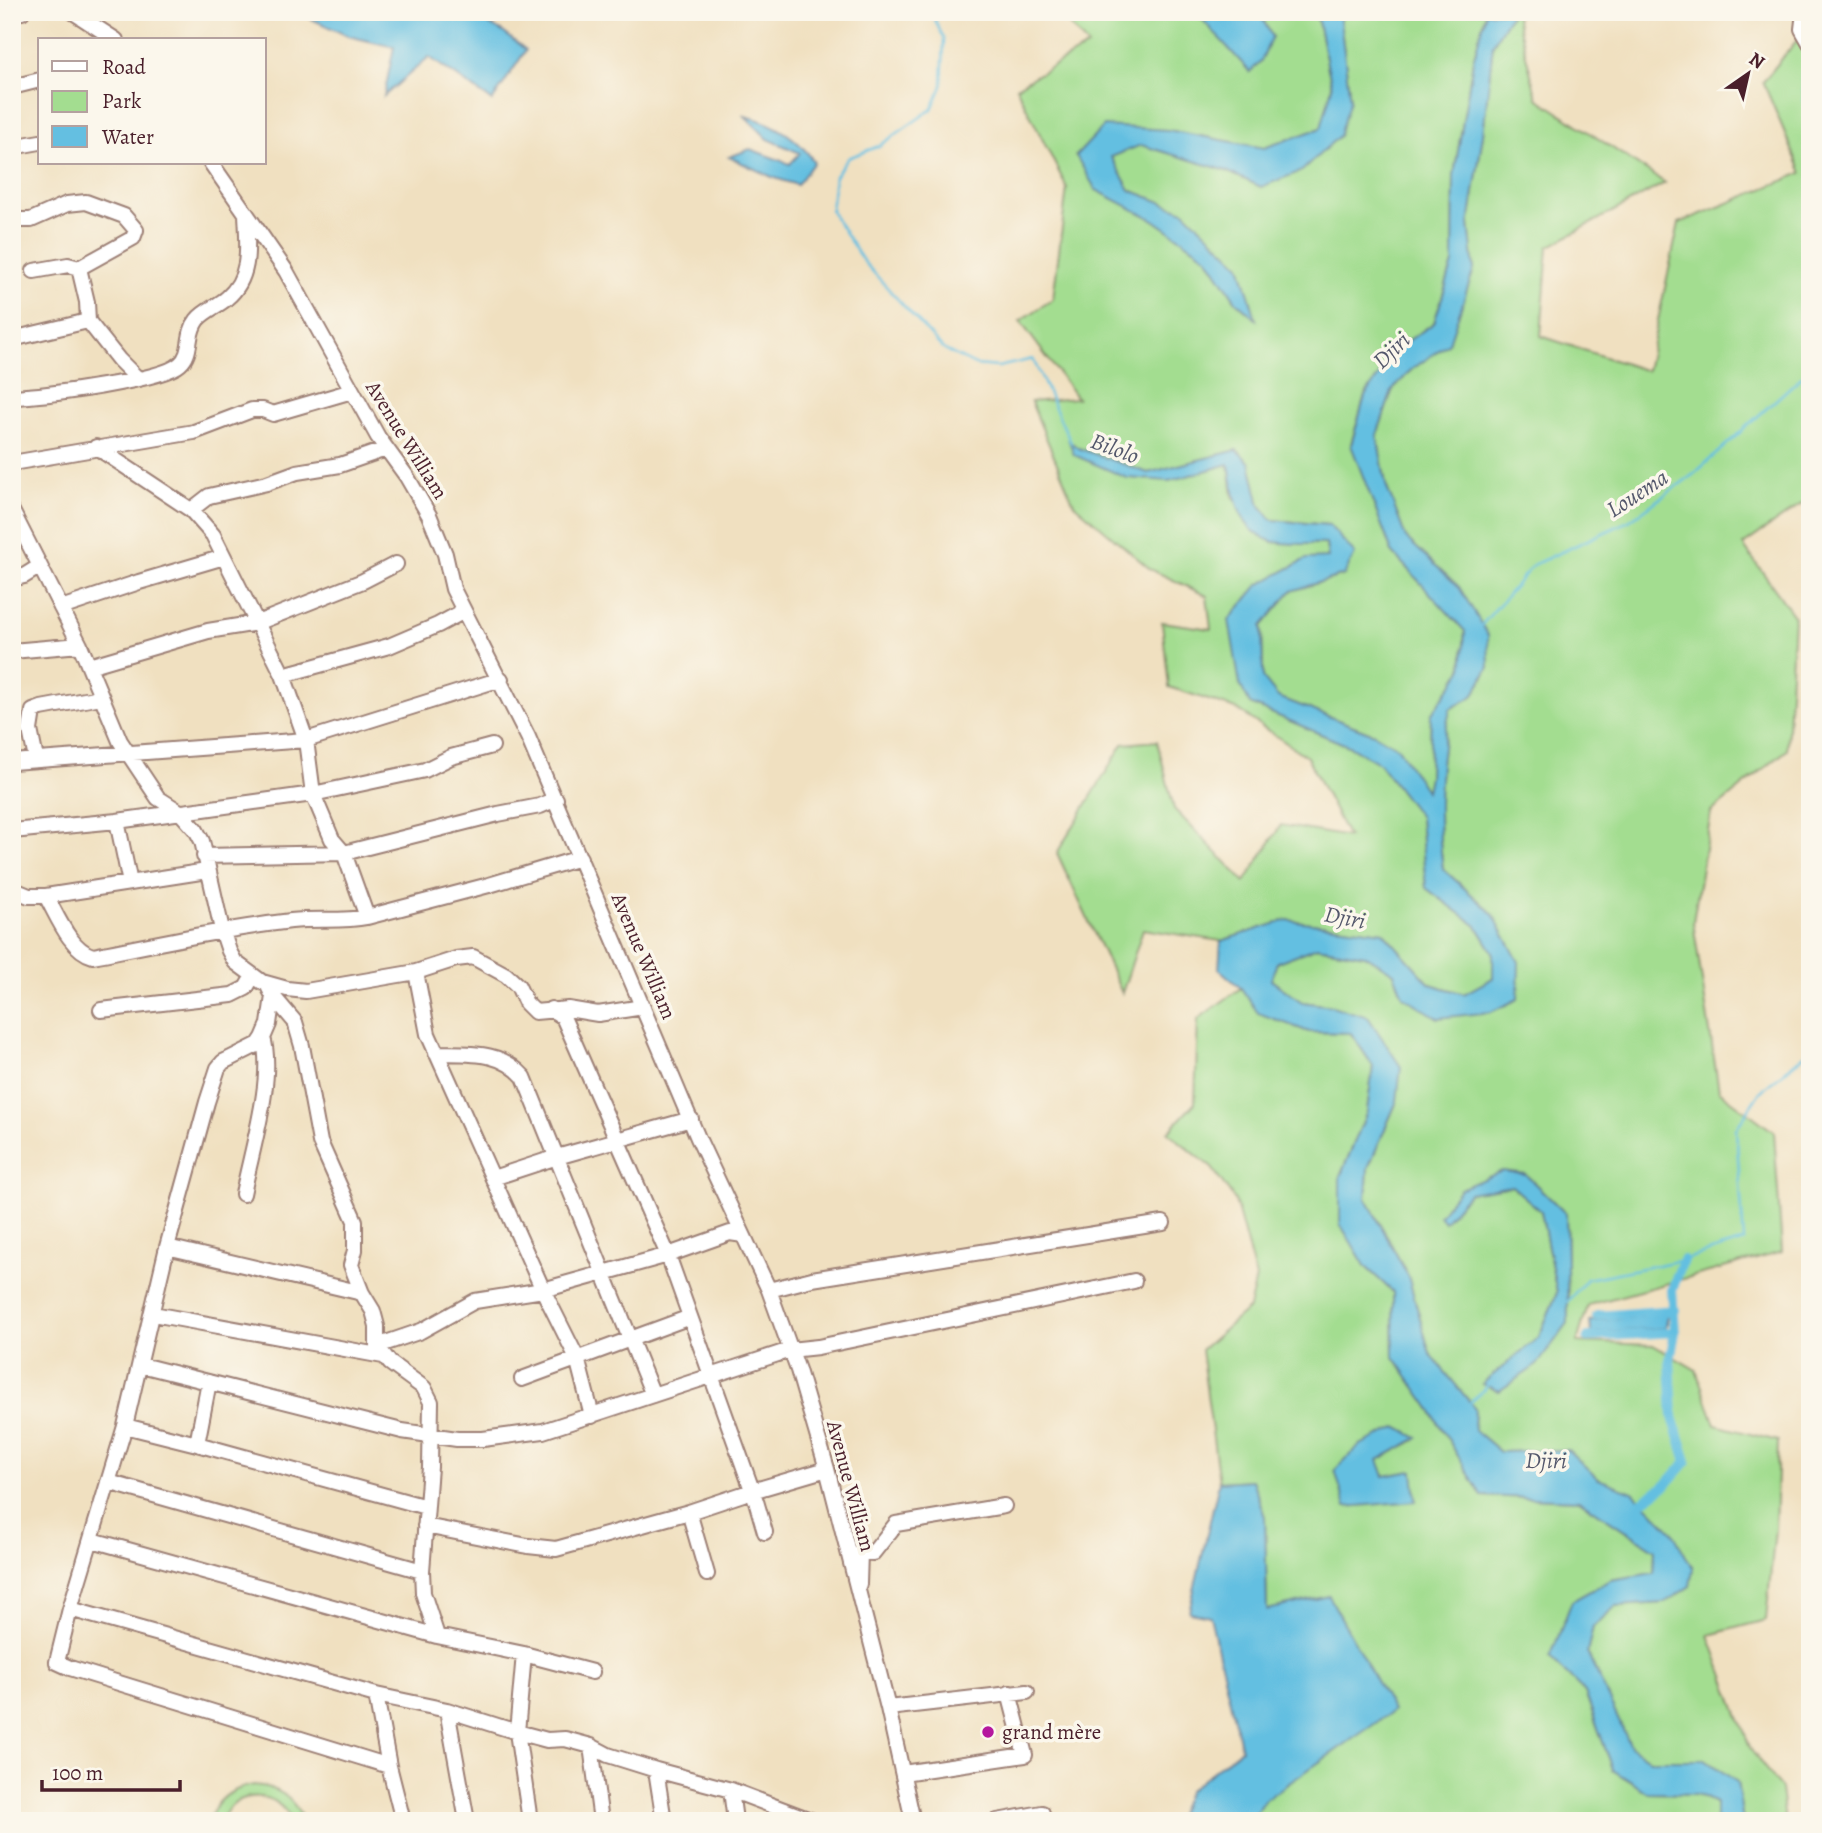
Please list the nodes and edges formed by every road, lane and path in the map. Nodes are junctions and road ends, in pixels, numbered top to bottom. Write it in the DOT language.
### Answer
graph roads {
  1 [pos="22,12"];
  2 [pos="73,12"];
  3 [pos="1804,12"];
  4 [pos="12,13"];
  5 [pos="113,38"];
  6 [pos="1810,43"];
  7 [pos="38,80"];
  8 [pos="12,87"];
  9 [pos="38,142"];
  10 [pos="12,147"];
  11 [pos="212,164"];
  12 [pos="246,212"];
  13 [pos="12,220"];
  14 [pos="79,268"];
  15 [pos="34,271"];
  16 [pos="88,321"];
  17 [pos="12,339"];
  18 [pos="138,379"];
  19 [pos="352,391"];
  20 [pos="12,397"];
  21 [pos="96,447"];
  22 [pos="386,449"];
  23 [pos="12,463"];
  24 [pos="191,510"];
  25 [pos="13,513"];
  26 [pos="225,557"];
  27 [pos="397,564"];
  28 [pos="40,566"];
  29 [pos="12,579"];
  30 [pos="61,608"];
  31 [pos="464,611"];
  32 [pos="257,623"];
  33 [pos="80,645"];
  34 [pos="12,651"];
  35 [pos="89,666"];
  36 [pos="283,675"];
  37 [pos="501,680"];
  38 [pos="101,696"];
  39 [pos="306,740"];
  40 [pos="492,746"];
  41 [pos="127,753"];
  42 [pos="36,759"];
  43 [pos="12,762"];
  44 [pos="313,794"];
  45 [pos="555,799"];
  46 [pos="180,812"];
  47 [pos="117,821"];
  48 [pos="12,831"];
  49 [pos="344,853"];
  50 [pos="580,858"];
  51 [pos="206,864"];
  52 [pos="130,883"];
  53 [pos="12,889"];
  54 [pos="46,895"];
  55 [pos="367,917"];
  56 [pos="222,930"];
  57 [pos="416,972"];
  58 [pos="253,976"];
  59 [pos="270,990"];
  60 [pos="643,1007"];
  61 [pos="551,1009"];
  62 [pos="101,1010"];
  63 [pos="263,1038"];
  64 [pos="436,1053"];
  65 [pos="691,1119"];
  66 [pos="618,1141"];
  67 [pos="557,1157"];
  68 [pos="493,1178"];
  69 [pos="243,1194"];
  70 [pos="1163,1223"];
  71 [pos="743,1235"];
  72 [pos="167,1247"];
  73 [pos="667,1255"];
  74 [pos="603,1273"];
  75 [pos="1134,1280"];
  76 [pos="543,1290"];
  77 [pos="769,1290"];
  78 [pos="362,1293"];
  79 [pos="153,1314"];
  80 [pos="690,1317"];
  81 [pos="629,1338"];
  82 [pos="790,1350"];
  83 [pos="380,1351"];
  84 [pos="578,1358"];
  85 [pos="141,1365"];
  86 [pos="710,1378"];
  87 [pos="522,1379"];
  88 [pos="209,1382"];
  89 [pos="653,1395"];
  90 [pos="592,1416"];
  91 [pos="125,1426"];
  92 [pos="430,1436"];
  93 [pos="197,1444"];
  94 [pos="827,1469"];
  95 [pos="108,1482"];
  96 [pos="752,1491"];
  97 [pos="1004,1506"];
  98 [pos="426,1507"];
  99 [pos="689,1512"];
  100 [pos="425,1526"];
  101 [pos="765,1532"];
  102 [pos="92,1540"];
  103 [pos="422,1571"];
  104 [pos="707,1574"];
  105 [pos="858,1596"];
  106 [pos="70,1609"];
  107 [pos="437,1636"];
  108 [pos="524,1654"];
  109 [pos="592,1672"];
  110 [pos="1027,1692"];
  111 [pos="1009,1693"];
  112 [pos="376,1695"];
  113 [pos="888,1708"];
  114 [pos="447,1710"];
  115 [pos="517,1732"];
  116 [pos="591,1746"];
  117 [pos="389,1766"];
  118 [pos="656,1770"];
  119 [pos="903,1773"];
  120 [pos="732,1790"];
  121 [pos="1042,1813"];
  122 [pos="403,1821"];
  123 [pos="467,1821"];
  124 [pos="530,1821"];
  125 [pos="601,1821"];
  126 [pos="664,1821"];
  127 [pos="735,1821"];
  128 [pos="813,1821"];
  129 [pos="913,1821"];
  130 [pos="997,1821"];
  1 -- 4 [label="street"];
  2 -- 5 [label="street"];
  3 -- 6 [label="street"];
  7 -- 8 [label="street"];
  9 -- 10 [label="street"];
  11 -- 12 [label="street, Avenue William"];
  12 -- 18 [label="street"];
  12 -- 19 [label="street, Avenue William"];
  13 -- 14 [label="street"];
  14 -- 15 [label="street"];
  14 -- 16 [label="street"];
  16 -- 17 [label="street"];
  16 -- 18 [label="street"];
  18 -- 20 [label="street"];
  19 -- 21 [label="street"];
  19 -- 22 [label="street, Avenue William"];
  21 -- 23 [label="street"];
  21 -- 24 [label="street"];
  22 -- 24 [label="street"];
  22 -- 31 [label="street, Avenue William"];
  24 -- 26 [label="street"];
  25 -- 28 [label="street"];
  26 -- 30 [label="street"];
  26 -- 32 [label="street"];
  27 -- 32 [label="street"];
  28 -- 29 [label="street"];
  28 -- 30 [label="street"];
  30 -- 33 [label="street"];
  31 -- 36 [label="street"];
  31 -- 37 [label="street, Avenue William"];
  32 -- 35 [label="street"];
  32 -- 36 [label="street"];
  33 -- 34 [label="street"];
  33 -- 35 [label="street"];
  35 -- 38 [label="street"];
  36 -- 39 [label="street"];
  37 -- 39 [label="street"];
  37 -- 45 [label="street, Avenue William"];
  38 -- 41 [label="street"];
  38 -- 42 [label="street"];
  39 -- 41 [label="street"];
  39 -- 44 [label="street"];
  40 -- 44 [label="street"];
  41 -- 42 [label="street"];
  41 -- 46 [label="street"];
  42 -- 43 [label="street"];
  44 -- 46 [label="street"];
  44 -- 49 [label="street"];
  45 -- 49 [label="street"];
  45 -- 50 [label="street, Avenue William"];
  46 -- 47 [label="street"];
  46 -- 51 [label="street"];
  47 -- 48 [label="street"];
  47 -- 52 [label="street"];
  49 -- 51 [label="street"];
  49 -- 55 [label="street"];
  50 -- 55 [label="street"];
  50 -- 60 [label="street, Avenue William"];
  51 -- 52 [label="street"];
  51 -- 56 [label="street"];
  52 -- 54 [label="street"];
  53 -- 54 [label="street"];
  54 -- 56 [label="street"];
  55 -- 56 [label="street"];
  56 -- 58 [label="street"];
  57 -- 59 [label="street"];
  57 -- 61 [label="street"];
  57 -- 64 [label="street"];
  58 -- 59 [label="street"];
  58 -- 62 [label="street"];
  59 -- 63 [label="street"];
  59 -- 78 [label="street"];
  60 -- 61 [label="street"];
  60 -- 65 [label="street, Avenue William"];
  61 -- 66 [label="street"];
  63 -- 69 [label="street"];
  63 -- 72 [label="street"];
  64 -- 67 [label="street"];
  64 -- 68 [label="street"];
  65 -- 66 [label="street"];
  65 -- 71 [label="street, Avenue William"];
  66 -- 67 [label="street"];
  66 -- 73 [label="street"];
  67 -- 68 [label="street"];
  67 -- 74 [label="street"];
  68 -- 76 [label="street"];
  70 -- 77 [label="street"];
  71 -- 73 [label="street"];
  71 -- 77 [label="street, Avenue William"];
  72 -- 78 [label="street"];
  72 -- 79 [label="street"];
  73 -- 74 [label="street"];
  73 -- 80 [label="street"];
  74 -- 76 [label="street"];
  74 -- 81 [label="street"];
  75 -- 82 [label="street"];
  76 -- 83 [label="street"];
  76 -- 84 [label="street"];
  77 -- 82 [label="street, Avenue William"];
  78 -- 83 [label="street"];
  79 -- 83 [label="street"];
  79 -- 85 [label="street"];
  80 -- 81 [label="street"];
  80 -- 86 [label="street"];
  81 -- 84 [label="street"];
  81 -- 89 [label="street"];
  82 -- 86 [label="street"];
  82 -- 94 [label="street, Avenue William"];
  83 -- 92 [label="street"];
  84 -- 87 [label="street"];
  84 -- 90 [label="street"];
  85 -- 88 [label="street"];
  85 -- 91 [label="street"];
  86 -- 89 [label="street"];
  86 -- 96 [label="street"];
  88 -- 92 [label="street"];
  88 -- 93 [label="street"];
  89 -- 90 [label="street"];
  90 -- 92 [label="street"];
  91 -- 93 [label="street"];
  91 -- 95 [label="street"];
  92 -- 98 [label="street"];
  93 -- 98 [label="street"];
  94 -- 96 [label="street"];
  94 -- 105 [label="street, Avenue William"];
  95 -- 102 [label="street"];
  95 -- 103 [label="street"];
  96 -- 99 [label="street"];
  96 -- 101 [label="street"];
  97 -- 105 [label="street"];
  98 -- 100 [label="street"];
  99 -- 100 [label="street"];
  99 -- 104 [label="street"];
  100 -- 103 [label="street"];
  102 -- 106 [label="street"];
  102 -- 107 [label="street"];
  103 -- 107 [label="street"];
  105 -- 113 [label="street, Avenue William"];
  106 -- 112 [label="street"];
  106 -- 117 [label="street"];
  107 -- 108 [label="street"];
  108 -- 109 [label="street"];
  108 -- 115 [label="street"];
  110 -- 111 [label="street"];
  111 -- 113 [label="street"];
  111 -- 119 [label="street"];
  112 -- 114 [label="street"];
  112 -- 117 [label="street"];
  113 -- 119 [label="street, Avenue William"];
  114 -- 115 [label="street"];
  114 -- 123 [label="street"];
  115 -- 116 [label="street"];
  115 -- 124 [label="street"];
  116 -- 118 [label="street"];
  116 -- 125 [label="street"];
  117 -- 122 [label="street"];
  118 -- 120 [label="street"];
  118 -- 126 [label="street"];
  119 -- 129 [label="street, Avenue William"];
  120 -- 127 [label="street"];
  120 -- 128 [label="street"];
  121 -- 130 [label="street"];
}
